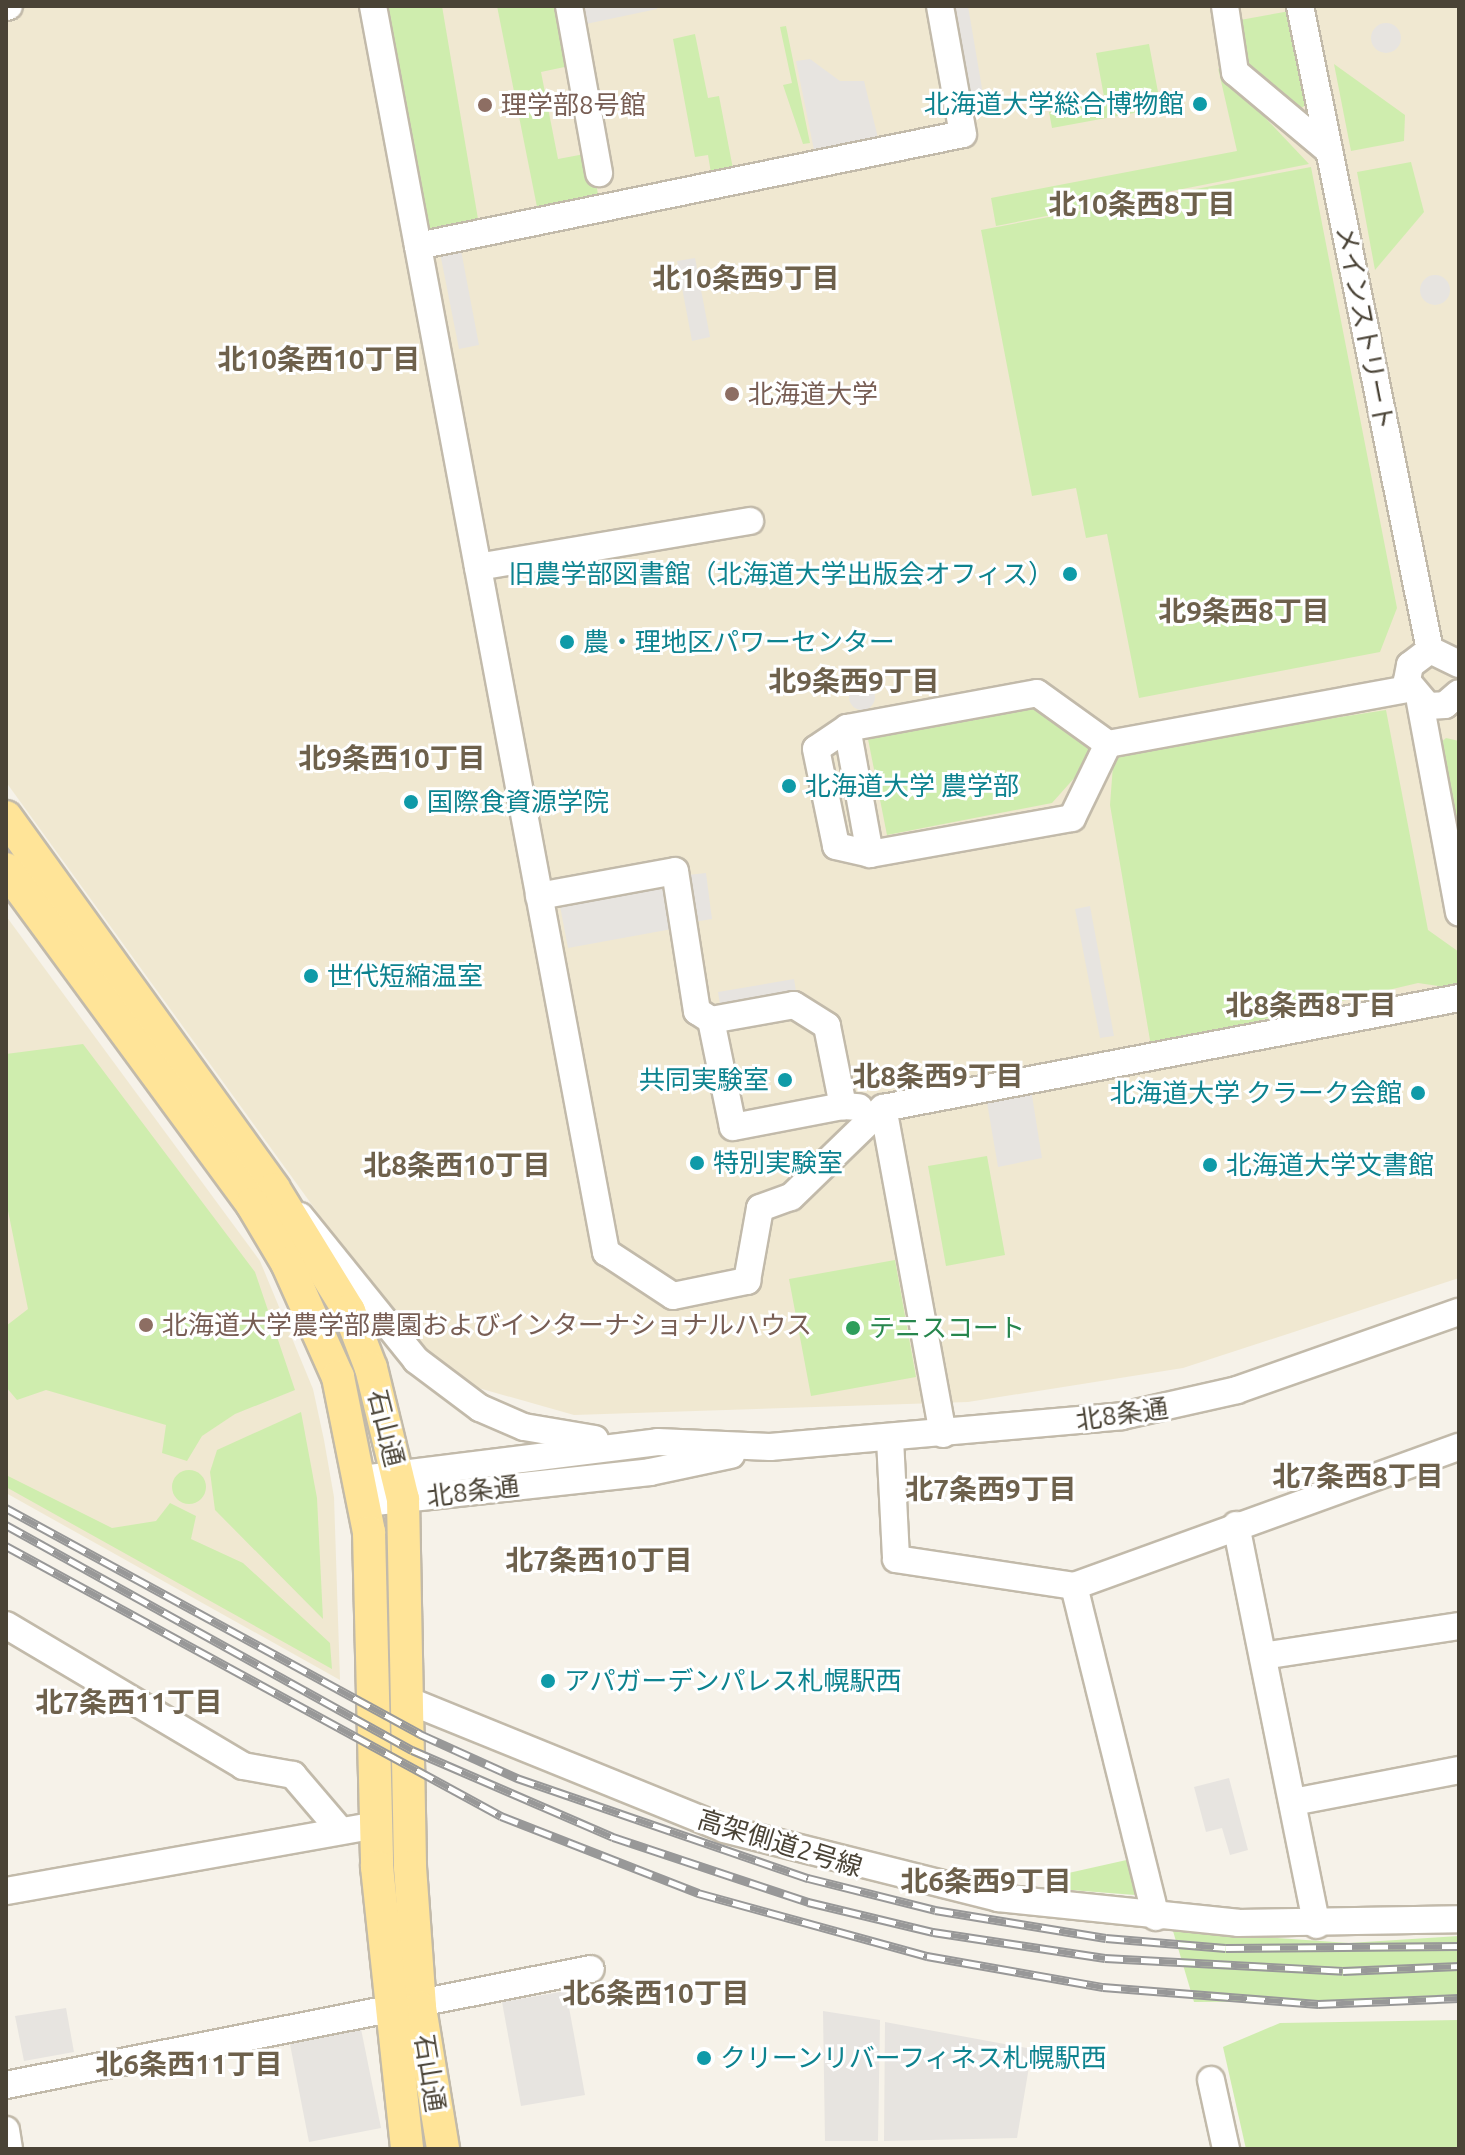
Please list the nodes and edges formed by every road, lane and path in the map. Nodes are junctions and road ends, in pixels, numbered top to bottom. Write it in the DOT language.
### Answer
graph roads {
  1 [pos="373,6"];
  2 [pos="569,6"];
  3 [pos="940,6"];
  4 [pos="1225,6"];
  5 [pos="1300,6"];
  6 [pos="1329,151"];
  7 [pos="599,173"];
  8 [pos="418,246"];
  9 [pos="750,521"];
  10 [pos="478,567"];
  11 [pos="1430,650"];
  12 [pos="1459,664"];
  13 [pos="1459,693"];
  14 [pos="1414,696"];
  15 [pos="1108,744"];
  16 [pos="6,817"];
  17 [pos="6,869"];
  18 [pos="539,896"];
  19 [pos="1459,912"];
  20 [pos="1459,998"];
  21 [pos="711,1020"];
  22 [pos="843,1106"];
  23 [pos="883,1108"];
  24 [pos="274,1189"];
  25 [pos="1459,1312"];
  26 [pos="943,1434"];
  27 [pos="890,1439"];
  28 [pos="658,1442"];
  29 [pos="770,1447"];
  30 [pos="1459,1447"];
  31 [pos="400,1487"];
  32 [pos="364,1491"];
  33 [pos="1236,1525"];
  34 [pos="1074,1586"];
  35 [pos="6,1625"];
  36 [pos="1459,1626"];
  37 [pos="1263,1656"];
  38 [pos="407,1700"];
  39 [pos="1459,1770"];
  40 [pos="1293,1802"];
  41 [pos="375,1825"];
  42 [pos="340,1830"];
  43 [pos="6,1891"];
  44 [pos="1156,1917"];
  45 [pos="1459,1919"];
  46 [pos="1317,1925"];
  47 [pos="591,1969"];
  48 [pos="420,2008"];
  49 [pos="387,2014"];
  50 [pos="1211,2080"];
  51 [pos="6,2085"];
  52 [pos="6,2130"];
  53 [pos="9,2149"];
  54 [pos="407,2149"];
  55 [pos="443,2149"];
  56 [pos="1226,2149"];
  1 -- 8 [label="street"];
  2 -- 7 [label="street"];
  3 -- 8 [label="street"];
  4 -- 6 [label="street"];
  5 -- 6 [label="street, メインストリート"];
  6 -- 11 [label="street, メインストリート"];
  8 -- 10 [label="street"];
  9 -- 10 [label="street"];
  10 -- 18 [label="street"];
  11 -- 12 [label="street"];
  11 -- 14 [label="street"];
  13 -- 14 [label="street"];
  14 -- 15 [label="street"];
  14 -- 19 [label="street"];
  15 -- 15 [label="street"];
  16 -- 24 [label="main road, 石山通"];
  17 -- 32 [label="main road, 石山通"];
  18 -- 21 [label="street"];
  18 -- 23 [label="street"];
  20 -- 23 [label="street"];
  21 -- 22 [label="street"];
  21 -- 22 [label="street"];
  22 -- 23 [label="street"];
  23 -- 26 [label="street"];
  24 -- 28 [label="street"];
  24 -- 31 [label="main road, 石山通"];
  25 -- 26 [label="street, 北8条通"];
  26 -- 27 [label="street, 北8条通"];
  27 -- 29 [label="street, 北8条通"];
  27 -- 34 [label="street"];
  28 -- 29 [label="street, 北8条通"];
  28 -- 31 [label="street, 北8条通"];
  29 -- 31 [label="street, 北8条通"];
  30 -- 33 [label="street"];
  31 -- 32 [label="street, 北8条通"];
  31 -- 38 [label="main road, 石山通"];
  32 -- 41 [label="main road, 石山通"];
  33 -- 34 [label="street"];
  33 -- 37 [label="street"];
  34 -- 44 [label="street"];
  35 -- 42 [label="street"];
  36 -- 37 [label="street"];
  37 -- 40 [label="street"];
  38 -- 44 [label="street, 高架側道2号線"];
  38 -- 48 [label="main road, 石山通"];
  39 -- 40 [label="street"];
  40 -- 46 [label="street"];
  41 -- 42 [label="street"];
  41 -- 49 [label="main road, 石山通"];
  42 -- 43 [label="street"];
  44 -- 46 [label="street, 高架側道2号線"];
  45 -- 46 [label="street, 高架側道2号線"];
  47 -- 48 [label="street"];
  48 -- 49 [label="street"];
  48 -- 55 [label="main road, 石山通"];
  49 -- 51 [label="street"];
  49 -- 54 [label="main road, 石山通"];
  50 -- 56 [label="street"];
  52 -- 53 [label="street"];
}
